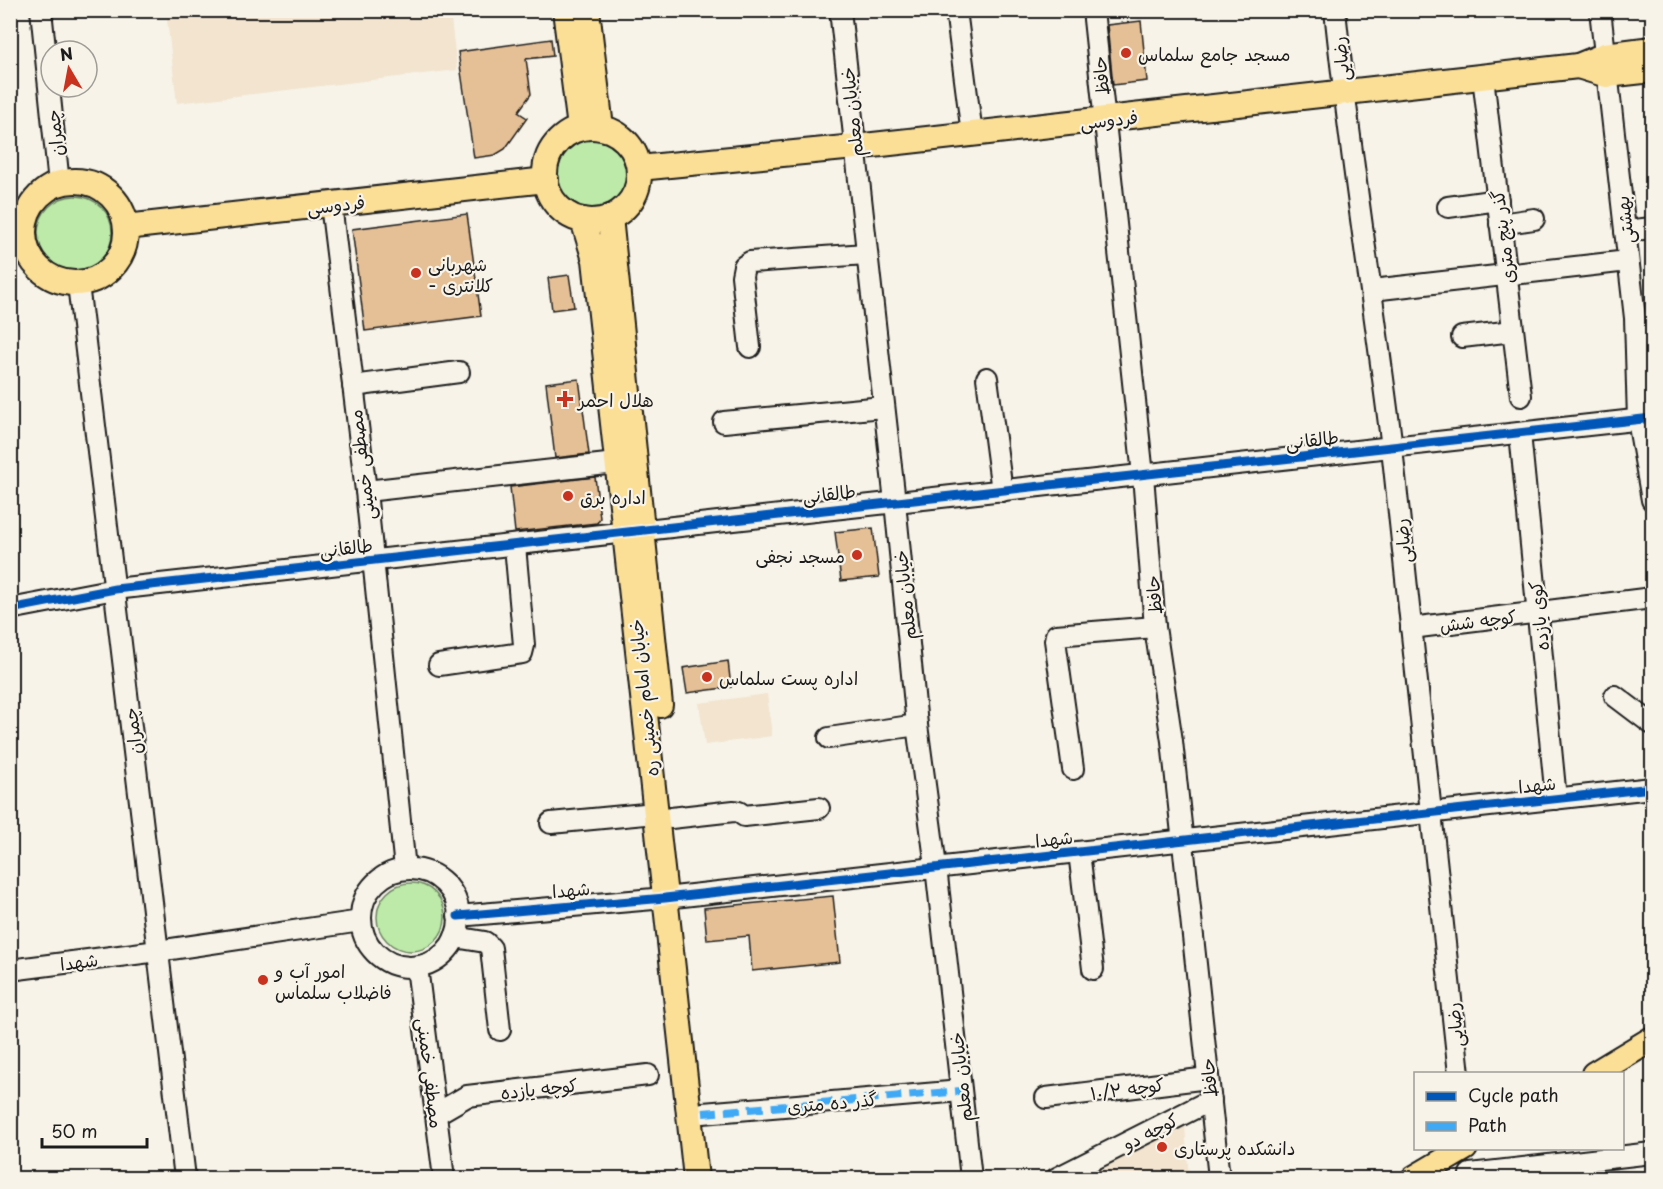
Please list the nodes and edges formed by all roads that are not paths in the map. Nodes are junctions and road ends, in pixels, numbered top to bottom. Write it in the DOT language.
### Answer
graph roads {
  1 [pos="41,10"];
  2 [pos="53,10"];
  3 [pos="565,10"];
  4 [pos="587,10"];
  5 [pos="840,10"];
  6 [pos="956,10"];
  7 [pos="1093,10"];
  8 [pos="1335,10"];
  9 [pos="1600,10"];
  10 [pos="56,39"];
  11 [pos="1653,49"];
  12 [pos="1606,65"];
  13 [pos="1653,69"];
  14 [pos="1483,77"];
  15 [pos="1343,92"];
  16 [pos="61,99"];
  17 [pos="1105,120"];
  18 [pos="591,128"];
  19 [pos="972,134"];
  20 [pos="855,147"];
  21 [pos="639,168"];
  22 [pos="546,180"];
  23 [pos="64,182"];
  24 [pos="1498,200"];
  25 [pos="331,204"];
  26 [pos="1448,207"];
  27 [pos="610,218"];
  28 [pos="583,219"];
  29 [pos="1534,219"];
  30 [pos="1500,224"];
  31 [pos="126,227"];
  32 [pos="1653,228"];
  33 [pos="1625,231"];
  34 [pos="17,239"];
  35 [pos="866,255"];
  36 [pos="1629,261"];
  37 [pos="1507,274"];
  38 [pos="78,284"];
  39 [pos="1372,290"];
  40 [pos="1513,331"];
  41 [pos="1462,337"];
  42 [pos="750,347"];
  43 [pos="459,372"];
  44 [pos="987,378"];
  45 [pos="353,386"];
  46 [pos="1521,396"];
  47 [pos="883,407"];
  48 [pos="1645,419"];
  49 [pos="723,422"];
  50 [pos="1520,433"];
  51 [pos="1391,447"];
  52 [pos="616,463"];
  53 [pos="1143,475"];
  54 [pos="366,491"];
  55 [pos="1002,491"];
  56 [pos="1653,500"];
  57 [pos="895,502"];
  58 [pos="634,532"];
  59 [pos="514,546"];
  60 [pos="372,561"];
  61 [pos="115,590"];
  62 [pos="1653,598"];
  63 [pos="10,609"];
  64 [pos="1538,613"];
  65 [pos="1155,627"];
  66 [pos="1411,628"];
  67 [pos="439,665"];
  68 [pos="1616,696"];
  69 [pos="1653,724"];
  70 [pos="917,725"];
  71 [pos="829,738"];
  72 [pos="1072,769"];
  73 [pos="1653,788"];
  74 [pos="1556,799"];
  75 [pos="819,808"];
  76 [pos="1431,812"];
  77 [pos="663,815"];
  78 [pos="551,823"];
  79 [pos="1182,840"];
  80 [pos="1079,852"];
  81 [pos="936,867"];
  82 [pos="405,869"];
  83 [pos="673,897"];
  84 [pos="458,916"];
  85 [pos="361,921"];
  86 [pos="455,937"];
  87 [pos="158,951"];
  88 [pos="417,967"];
  89 [pos="1093,969"];
  90 [pos="10,970"];
  91 [pos="500,1030"];
  92 [pos="1653,1039"];
  93 [pos="1459,1072"];
  94 [pos="1597,1072"];
  95 [pos="648,1075"];
  96 [pos="1208,1078"];
  97 [pos="961,1091"];
  98 [pos="1046,1098"];
  99 [pos="1211,1100"];
  100 [pos="703,1113"];
  101 [pos="436,1114"];
  102 [pos="1464,1150"];
  103 [pos="1466,1150"];
  104 [pos="1653,1153"];
  105 [pos="1470,1176"];
  106 [pos="185,1179"];
  107 [pos="444,1179"];
  108 [pos="696,1179"];
  109 [pos="710,1179"];
  110 [pos="971,1179"];
  111 [pos="1057,1179"];
  112 [pos="1219,1179"];
  113 [pos="1414,1179"];
  1 -- 23 [label="street, چمران"];
  2 -- 10 [label="street"];
  3 -- 18 [label="main road"];
  4 -- 18 [label="main road"];
  5 -- 20 [label="street, خیابان معلم"];
  6 -- 19 [label="street"];
  7 -- 17 [label="street, حافظ"];
  8 -- 15 [label="street, رضایی"];
  9 -- 12 [label="street, بهشتی"];
  11 -- 12 [label="main road, فردوسی"];
  12 -- 13 [label="main road, فردوسی"];
  12 -- 14 [label="main road, فردوسی"];
  12 -- 33 [label="street, بهشتی"];
  14 -- 15 [label="main road, فردوسی"];
  14 -- 24 [label="street, گذر پنج متری"];
  15 -- 17 [label="main road, فردوسی"];
  15 -- 39 [label="street, رضایی"];
  16 -- 23 [label="street, چمران"];
  17 -- 19 [label="main road, فردوسی"];
  17 -- 53 [label="street, حافظ"];
  18 -- 21 [label="main road"];
  18 -- 22 [label="main road"];
  19 -- 20 [label="main road, فردوسی"];
  20 -- 21 [label="main road, فردوسی"];
  20 -- 35 [label="street, خیابان معلم"];
  21 -- 27 [label="main road"];
  22 -- 25 [label="main road, فردوسی"];
  22 -- 28 [label="main road"];
  23 -- 31 [label="main road"];
  23 -- 34 [label="main road"];
  24 -- 26 [label="street"];
  24 -- 30 [label="street, گذر پنج متری"];
  25 -- 31 [label="main road, فردوسی"];
  25 -- 45 [label="street, مصطفی خمینی"];
  27 -- 28 [label="main road"];
  27 -- 58 [label="main road, خیابان امام خمینی ره"];
  28 -- 52 [label="main road, خیابان امام خمینی ره"];
  29 -- 30 [label="street"];
  30 -- 37 [label="street, گذر پنج متری"];
  31 -- 38 [label="main road"];
  32 -- 33 [label="street"];
  33 -- 36 [label="street, بهشتی"];
  34 -- 38 [label="main road"];
  35 -- 42 [label="street"];
  35 -- 47 [label="street, خیابان معلم"];
  36 -- 37 [label="street"];
  36 -- 48 [label="street, بهشتی"];
  37 -- 39 [label="street"];
  37 -- 40 [label="street, گذر پنج متری"];
  38 -- 61 [label="street, چمران"];
  39 -- 51 [label="street, رضایی"];
  40 -- 41 [label="street"];
  40 -- 46 [label="street, گذر پنج متری"];
  43 -- 45 [label="street"];
  44 -- 55 [label="street"];
  45 -- 54 [label="street, مصطفی خمینی"];
  47 -- 49 [label="street"];
  47 -- 57 [label="street, خیابان معلم"];
  48 -- 50 [label="street, طالقانی"];
  48 -- 56 [label="street, بهشتی"];
  50 -- 51 [label="street, طالقانی"];
  50 -- 64 [label="street, کوی یازده"];
  51 -- 53 [label="street, طالقانی"];
  51 -- 66 [label="street, رضایی"];
  52 -- 54 [label="street"];
  52 -- 58 [label="main road, خیابان امام خمینی ره"];
  53 -- 55 [label="street, طالقانی"];
  53 -- 65 [label="street, حافظ"];
  54 -- 60 [label="street, مصطفی خمینی"];
  55 -- 57 [label="street, طالقانی"];
  57 -- 58 [label="street, طالقانی"];
  57 -- 70 [label="street, خیابان معلم"];
  58 -- 59 [label="street, طالقانی"];
  58 -- 77 [label="main road, خیابان امام خمینی ره"];
  59 -- 60 [label="street, طالقانی"];
  59 -- 67 [label="street"];
  60 -- 61 [label="street, طالقانی"];
  60 -- 82 [label="street, مصطفی خمینی"];
  61 -- 63 [label="street, طالقانی"];
  61 -- 87 [label="street, چمران"];
  62 -- 64 [label="street, کوچه شش"];
  64 -- 66 [label="street, کوچه شش"];
  64 -- 74 [label="street, کوی یازده"];
  65 -- 72 [label="street"];
  65 -- 79 [label="street, حافظ"];
  66 -- 76 [label="street, رضایی"];
  68 -- 69 [label="street"];
  70 -- 71 [label="street"];
  70 -- 81 [label="street, خیابان معلم"];
  73 -- 74 [label="street, شهدا"];
  74 -- 76 [label="street, شهدا"];
  75 -- 77 [label="street"];
  76 -- 79 [label="street, شهدا"];
  76 -- 93 [label="street, رضایی"];
  77 -- 78 [label="street"];
  77 -- 83 [label="main road, خیابان امام خمینی ره"];
  79 -- 80 [label="street, شهدا"];
  79 -- 96 [label="street, حافظ"];
  80 -- 81 [label="street, شهدا"];
  80 -- 89 [label="street"];
  81 -- 83 [label="street, شهدا"];
  81 -- 97 [label="street, خیابان معلم"];
  82 -- 84 [label="street"];
  82 -- 85 [label="street"];
  83 -- 84 [label="street, شهدا"];
  83 -- 100 [label="main road, خیابان امام خمینی ره"];
  83 -- 108 [label="main road, خیابان امام خمینی ره"];
  84 -- 86 [label="street"];
  85 -- 87 [label="street, شهدا"];
  85 -- 88 [label="street"];
  86 -- 88 [label="street"];
  86 -- 91 [label="street"];
  87 -- 90 [label="street, شهدا"];
  87 -- 106 [label="street, چمران"];
  88 -- 101 [label="street, مصطفی خمینی"];
  92 -- 94 [label="main road"];
  95 -- 101 [label="street, کوچه یازده"];
  96 -- 98 [label="street, کوچه ۱۰/۲"];
  96 -- 99 [label="street, حافظ"];
  97 -- 100 [label="street, گذر ده متری"];
  97 -- 110 [label="street, خیابان معلم"];
  99 -- 111 [label="street, کوچه دو"];
  99 -- 112 [label="street, حافظ"];
  100 -- 109 [label="main road, خیابان امام خمینی ره"];
  101 -- 107 [label="street, مصطفی خمینی"];
  102 -- 113 [label="main road"];
  103 -- 105 [label="street"];
  104 -- 105 [label="street"];
}
